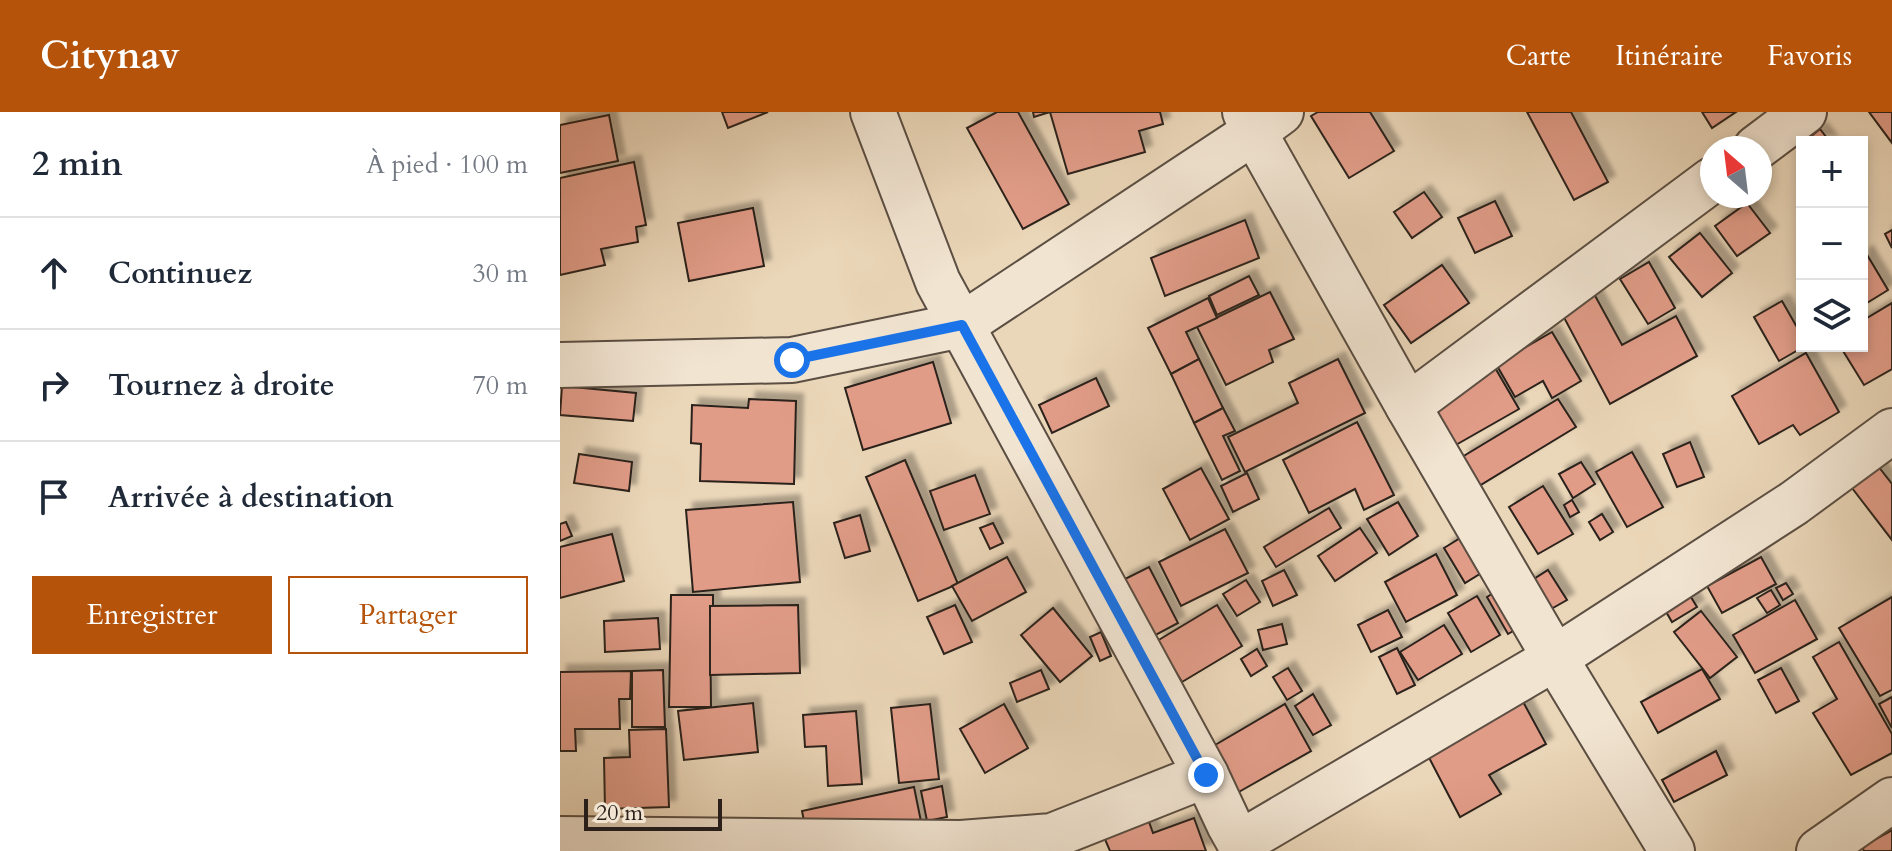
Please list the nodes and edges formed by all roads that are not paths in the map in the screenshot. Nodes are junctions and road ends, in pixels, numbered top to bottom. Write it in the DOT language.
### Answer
graph roads {
  1 [pos="873,112"];
  2 [pos="1804,112"];
  3 [pos="1260,119"];
  4 [pos="1772,136"];
  5 [pos="1700,189"];
  6 [pos="962,325"];
  7 [pos="560,365"];
  8 [pos="1408,406"];
  9 [pos="1892,431"];
  10 [pos="1555,658"];
  11 [pos="1206,775"];
  12 [pos="1892,800"];
  13 [pos="560,839"];
  14 [pos="1242,847"];
  15 [pos="1672,851"];
  16 [pos="1819,851"];
  1 -- 6 [label="street"];
  2 -- 4 [label="street"];
  3 -- 6 [label="street"];
  3 -- 8 [label="street"];
  5 -- 8 [label="street"];
  6 -- 7 [label="street"];
  6 -- 11 [label="street"];
  8 -- 10 [label="street"];
  9 -- 10 [label="street"];
  10 -- 14 [label="street"];
  10 -- 15 [label="street"];
  11 -- 13 [label="street"];
  11 -- 14 [label="street"];
  12 -- 16 [label="street"];
}
